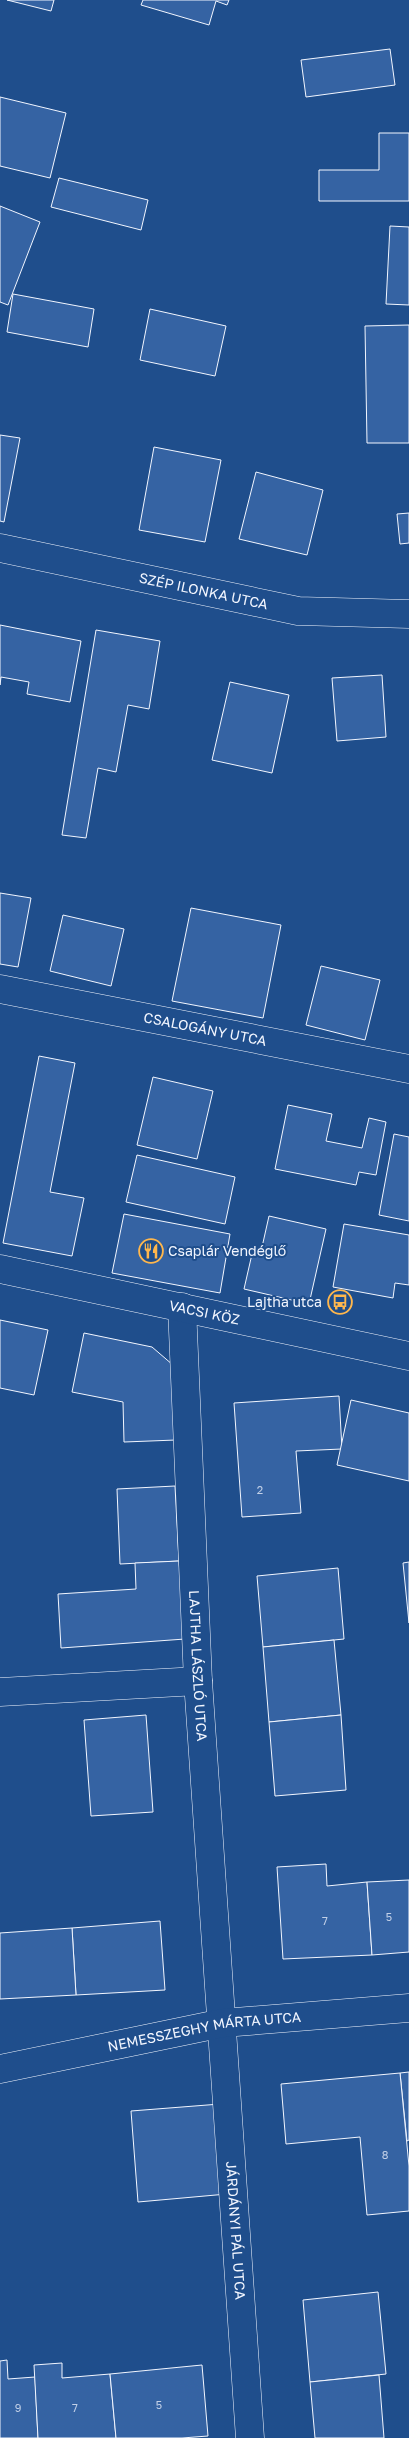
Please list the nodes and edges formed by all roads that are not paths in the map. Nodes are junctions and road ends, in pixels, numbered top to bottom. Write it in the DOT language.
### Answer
graph roads {
  1 [pos="0,548"];
  2 [pos="409,614"];
  3 [pos="0,989"];
  4 [pos="409,1069"];
  5 [pos="0,1268"];
  6 [pos="182,1307"];
  7 [pos="409,1356"];
  8 [pos="198,1681"];
  9 [pos="0,1692"];
  10 [pos="409,2008"];
  11 [pos="223,2022"];
  12 [pos="0,2069"];
  13 [pos="250,2438"];
  1 -- 2 [label="street, SZÉP ILONKA UTCA"];
  3 -- 4 [label="street, CSALOGÁNY UTCA"];
  5 -- 6 [label="street, VACSI KÖZ"];
  6 -- 7 [label="street, VACSI KÖZ"];
  6 -- 8 [label="street, LAJTHA LÁSZLÓ UTCA"];
  8 -- 9 [label="street"];
  8 -- 11 [label="street, LAJTHA LÁSZLÓ UTCA"];
  10 -- 11 [label="street, NEMESSZEGHY MÁRTA UTCA"];
  11 -- 12 [label="street, NEMESSZEGHY MÁRTA UTCA"];
  11 -- 13 [label="street, JÁRDÁNYI PÁL UTCA"];
}
